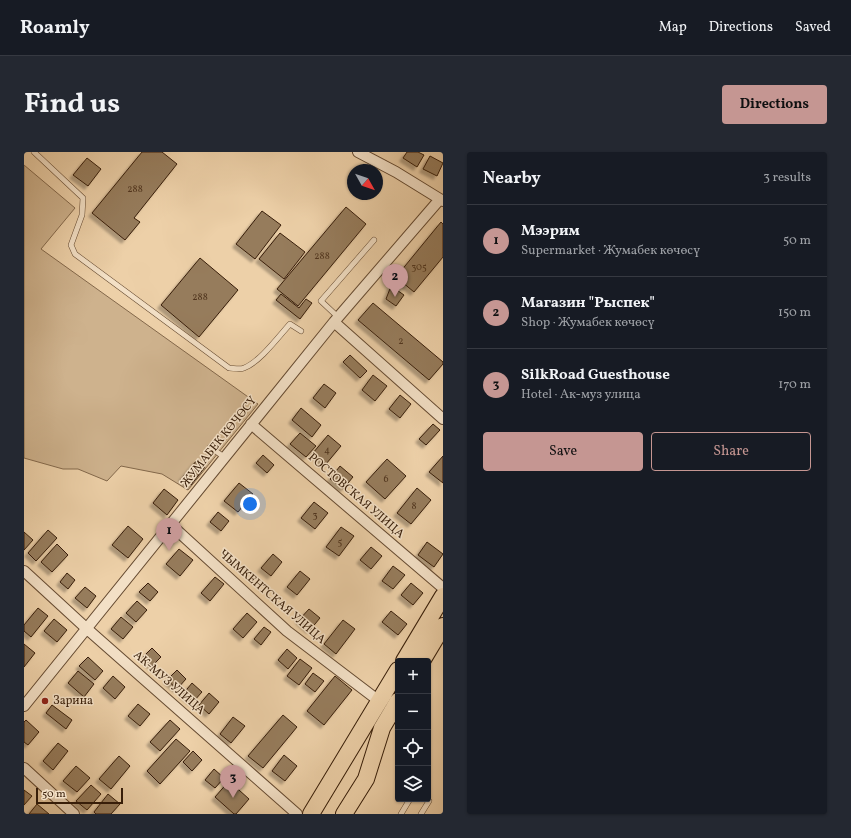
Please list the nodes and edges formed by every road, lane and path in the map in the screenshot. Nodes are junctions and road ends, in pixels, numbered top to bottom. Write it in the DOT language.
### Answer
graph roads {
  1 [pos="34,152"];
  2 [pos="358,152"];
  3 [pos="441,200"];
  4 [pos="374,240"];
  5 [pos="336,319"];
  6 [pos="300,331"];
  7 [pos="443,419"];
  8 [pos="251,424"];
  9 [pos="210,447"];
  10 [pos="224,457"];
  11 [pos="170,524"];
  12 [pos="24,571"];
  13 [pos="443,588"];
  14 [pos="443,596"];
  15 [pos="443,626"];
  16 [pos="86,628"];
  17 [pos="406,658"];
  18 [pos="424,658"];
  19 [pos="395,675"];
  20 [pos="379,701"];
  21 [pos="24,706"];
  22 [pos="395,706"];
  23 [pos="354,745"];
  24 [pos="373,758"];
  25 [pos="24,768"];
  26 [pos="408,802"];
  27 [pos="428,802"];
  28 [pos="74,814"];
  29 [pos="297,814"];
  30 [pos="311,814"];
  31 [pos="344,814"];
  32 [pos="401,814"];
  33 [pos="421,814"];
  1 -- 6 [label="lane"];
  2 -- 3 [label="street"];
  3 -- 5 [label="street, ЖУМАБЕК КӨЧӨСҮ"];
  4 -- 5 [label="lane"];
  5 -- 7 [label="street"];
  5 -- 8 [label="street, ЖУМАБЕК КӨЧӨСҮ"];
  8 -- 10 [label="street, ЖУМАБЕК КӨЧӨСҮ"];
  8 -- 13 [label="street, РОСТОВСКАЯ УЛИЦА"];
  9 -- 10 [label="lane"];
  10 -- 11 [label="street, ЖУМАБЕК КӨЧӨСҮ"];
  11 -- 16 [label="street, ЖУМАБЕК КӨЧӨСҮ"];
  11 -- 20 [label="street, ЧЫМКЕНТСКАЯ УЛИЦА"];
  12 -- 16 [label="street, АК-МУЗ УЛИЦА"];
  14 -- 17 [label="main road"];
  15 -- 18 [label="main road"];
  16 -- 21 [label="street, ЖУМАБЕК КӨЧӨСҮ"];
  16 -- 29 [label="street, АК-МУЗ УЛИЦА"];
  19 -- 20 [label="main road"];
  20 -- 23 [label="main road"];
  22 -- 24 [label="main road"];
  23 -- 24 [label="main road"];
  23 -- 30 [label="main road"];
  24 -- 31 [label="main road"];
  25 -- 28 [label="street"];
  26 -- 32 [label="lane"];
  27 -- 33 [label="lane"];
}
